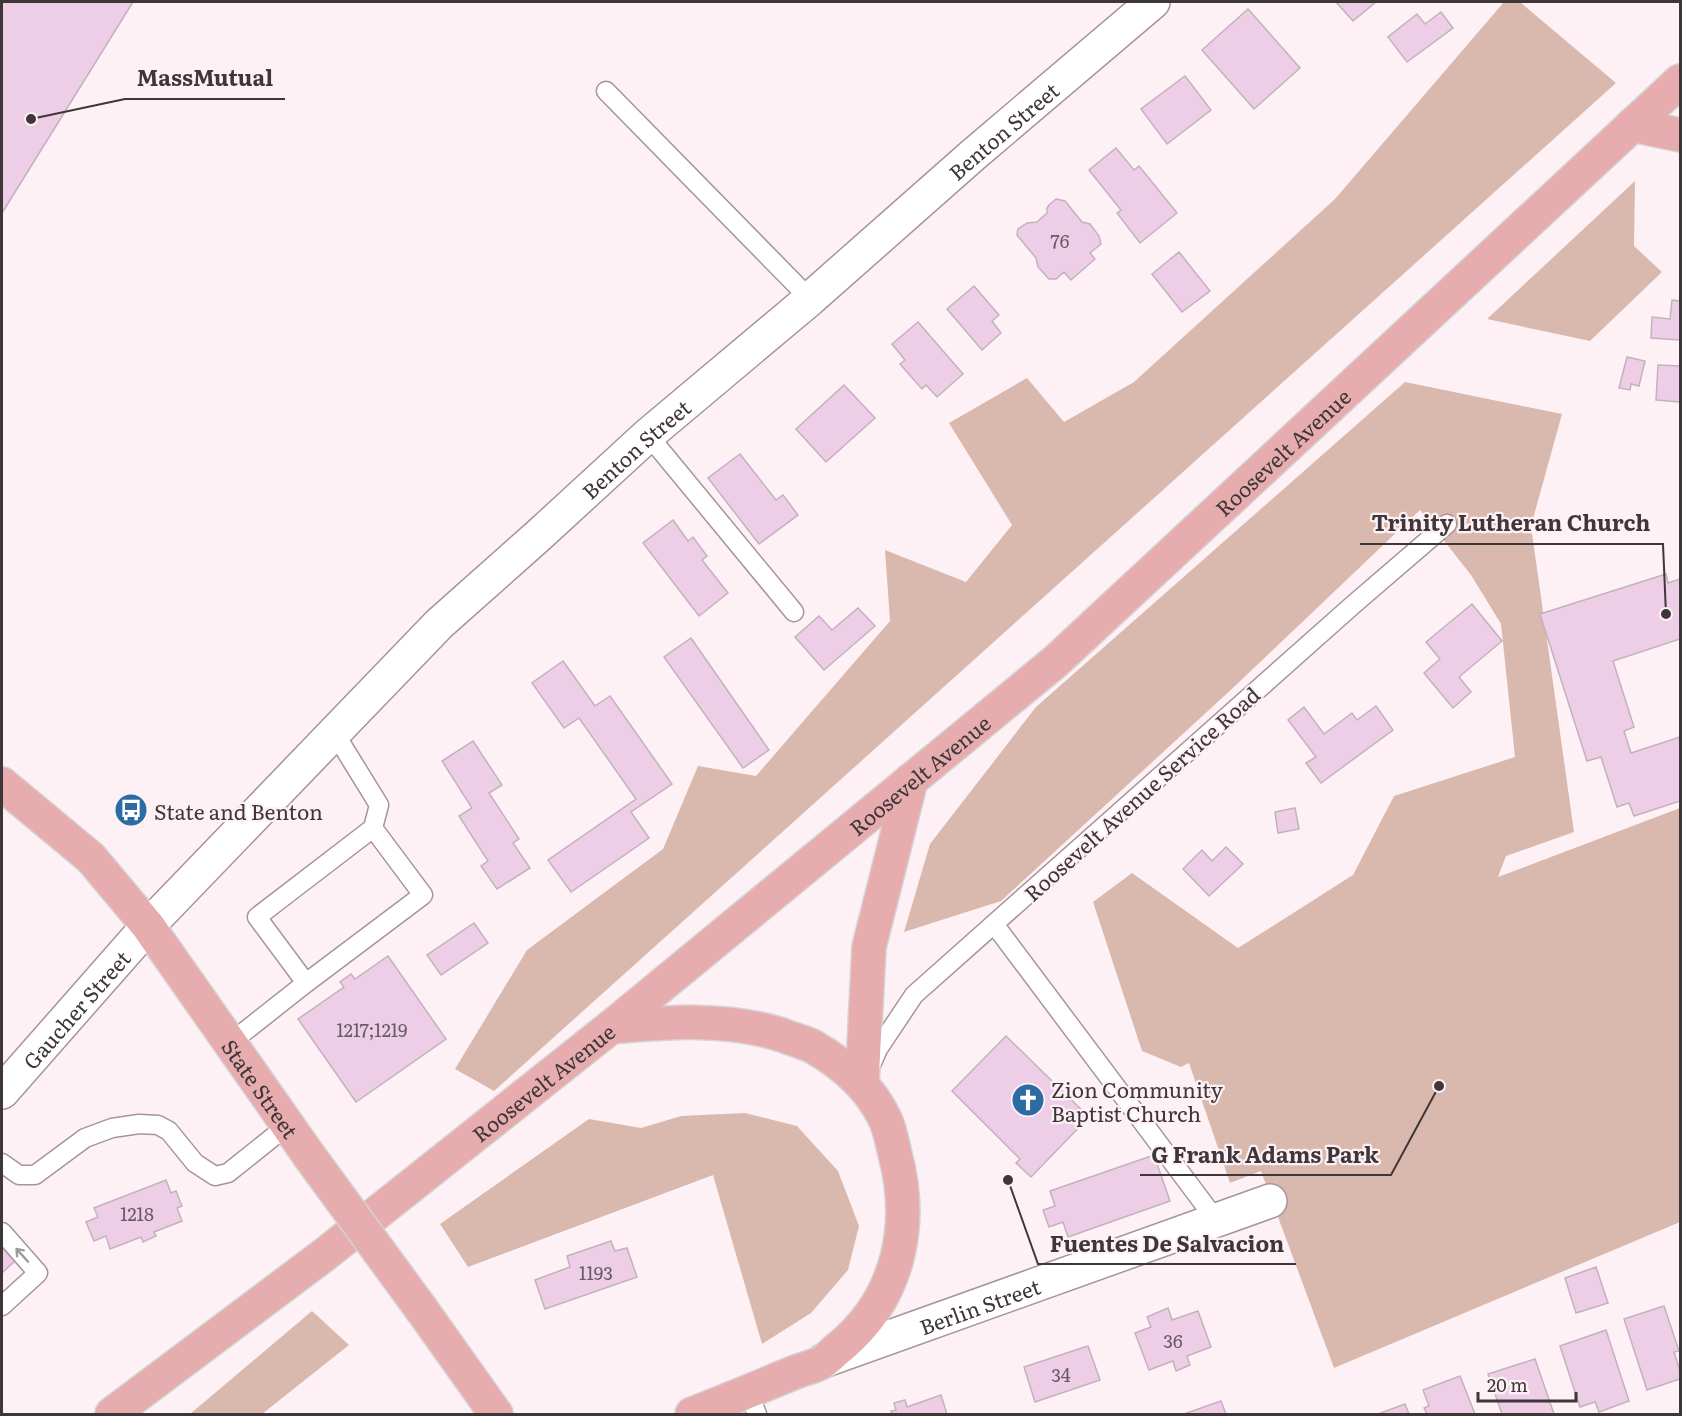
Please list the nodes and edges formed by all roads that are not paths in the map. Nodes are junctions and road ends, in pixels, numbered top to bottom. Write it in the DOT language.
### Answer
graph roads {
  1 [pos="1154,2"];
  2 [pos="1680,81"];
  3 [pos="606,91"];
  4 [pos="1632,125"];
  5 [pos="1680,135"];
  6 [pos="810,299"];
  7 [pos="648,435"];
  8 [pos="1447,524"];
  9 [pos="794,612"];
  10 [pos="334,732"];
  11 [pos="911,780"];
  12 [pos="2,784"];
  13 [pos="373,828"];
  14 [pos="994,924"];
  15 [pos="148,926"];
  16 [pos="306,983"];
  17 [pos="611,1027"];
  18 [pos="230,1043"];
  19 [pos="862,1084"];
  20 [pos="2,1092"];
  21 [pos="288,1125"];
  22 [pos="2,1163"];
  23 [pos="1270,1201"];
  24 [pos="1216,1220"];
  25 [pos="2,1232"];
  26 [pos="2,1306"];
  27 [pos="822,1362"];
  28 [pos="752,1403"];
  29 [pos="112,1414"];
  30 [pos="496,1414"];
  31 [pos="692,1414"];
  1 -- 6 [label="main road, Benton Street"];
  2 -- 4 [label="main road, Roosevelt Avenue"];
  3 -- 6 [label="lane"];
  4 -- 5 [label="main road"];
  4 -- 11 [label="main road, Roosevelt Avenue"];
  6 -- 7 [label="main road, Benton Street"];
  7 -- 9 [label="lane"];
  7 -- 10 [label="main road, Benton Street"];
  8 -- 14 [label="lane, Roosevelt Avenue Service Road"];
  10 -- 13 [label="lane"];
  10 -- 15 [label="main road, Benton Street"];
  11 -- 17 [label="main road, Roosevelt Avenue"];
  11 -- 19 [label="main road"];
  12 -- 15 [label="main road, State Street"];
  13 -- 16 [label="lane"];
  13 -- 16 [label="lane"];
  14 -- 19 [label="lane, Roosevelt Avenue Service Road"];
  14 -- 24 [label="lane"];
  15 -- 18 [label="main road, State Street"];
  15 -- 20 [label="main road, Gaucher Street"];
  16 -- 18 [label="lane"];
  17 -- 19 [label="main road"];
  17 -- 29 [label="main road, Roosevelt Avenue"];
  18 -- 21 [label="main road, State Street"];
  19 -- 27 [label="main road"];
  21 -- 22 [label="lane"];
  21 -- 30 [label="main road, State Street, bridge"];
  23 -- 24 [label="main road, Berlin Street"];
  24 -- 27 [label="main road, Berlin Street"];
  26 -- 25 [label="lane, one-way"];
  27 -- 28 [label="main road, Berlin Street"];
  28 -- 31 [label="main road, Berlin Street"];
}
